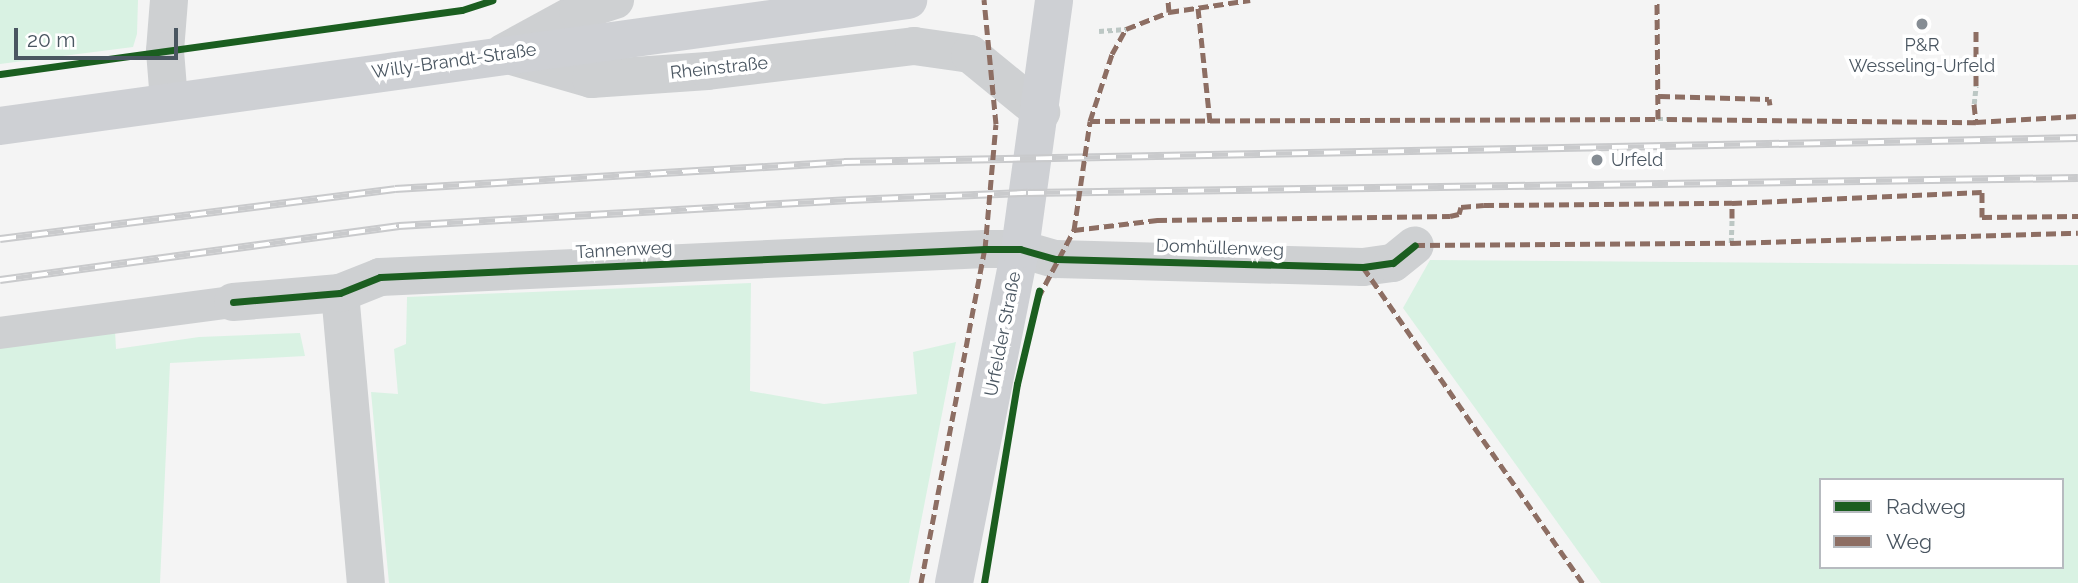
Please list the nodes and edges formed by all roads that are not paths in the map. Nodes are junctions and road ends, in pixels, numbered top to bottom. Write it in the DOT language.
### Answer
graph roads {
  1 [pos="169,0"];
  2 [pos="615,0"];
  3 [pos="908,0"];
  4 [pos="1054,0"];
  5 [pos="503,53"];
  6 [pos="169,101"];
  7 [pos="1041,112"];
  8 [pos="0,126"];
  9 [pos="1415,245"];
  10 [pos="1020,249"];
  11 [pos="341,293"];
  12 [pos="233,303"];
  13 [pos="0,333"];
  14 [pos="366,583"];
  15 [pos="954,583"];
  1 -- 6 [label="street"];
  2 -- 5 [label="street"];
  3 -- 5 [label="main road, Willy-Brandt-Straße"];
  4 -- 7 [label="main road, Urfelder Straße"];
  5 -- 6 [label="main road, Willy-Brandt-Straße"];
  5 -- 7 [label="street, Rheinstraße"];
  6 -- 8 [label="main road, Willy-Brandt-Straße"];
  7 -- 10 [label="main road, Urfelder Straße"];
  9 -- 10 [label="street, Domhüllenweg"];
  10 -- 11 [label="street, Tannenweg"];
  10 -- 15 [label="main road, Urfelder Straße"];
  11 -- 12 [label="street, Tannenweg"];
  11 -- 14 [label="street"];
  12 -- 13 [label="lane"];
}
